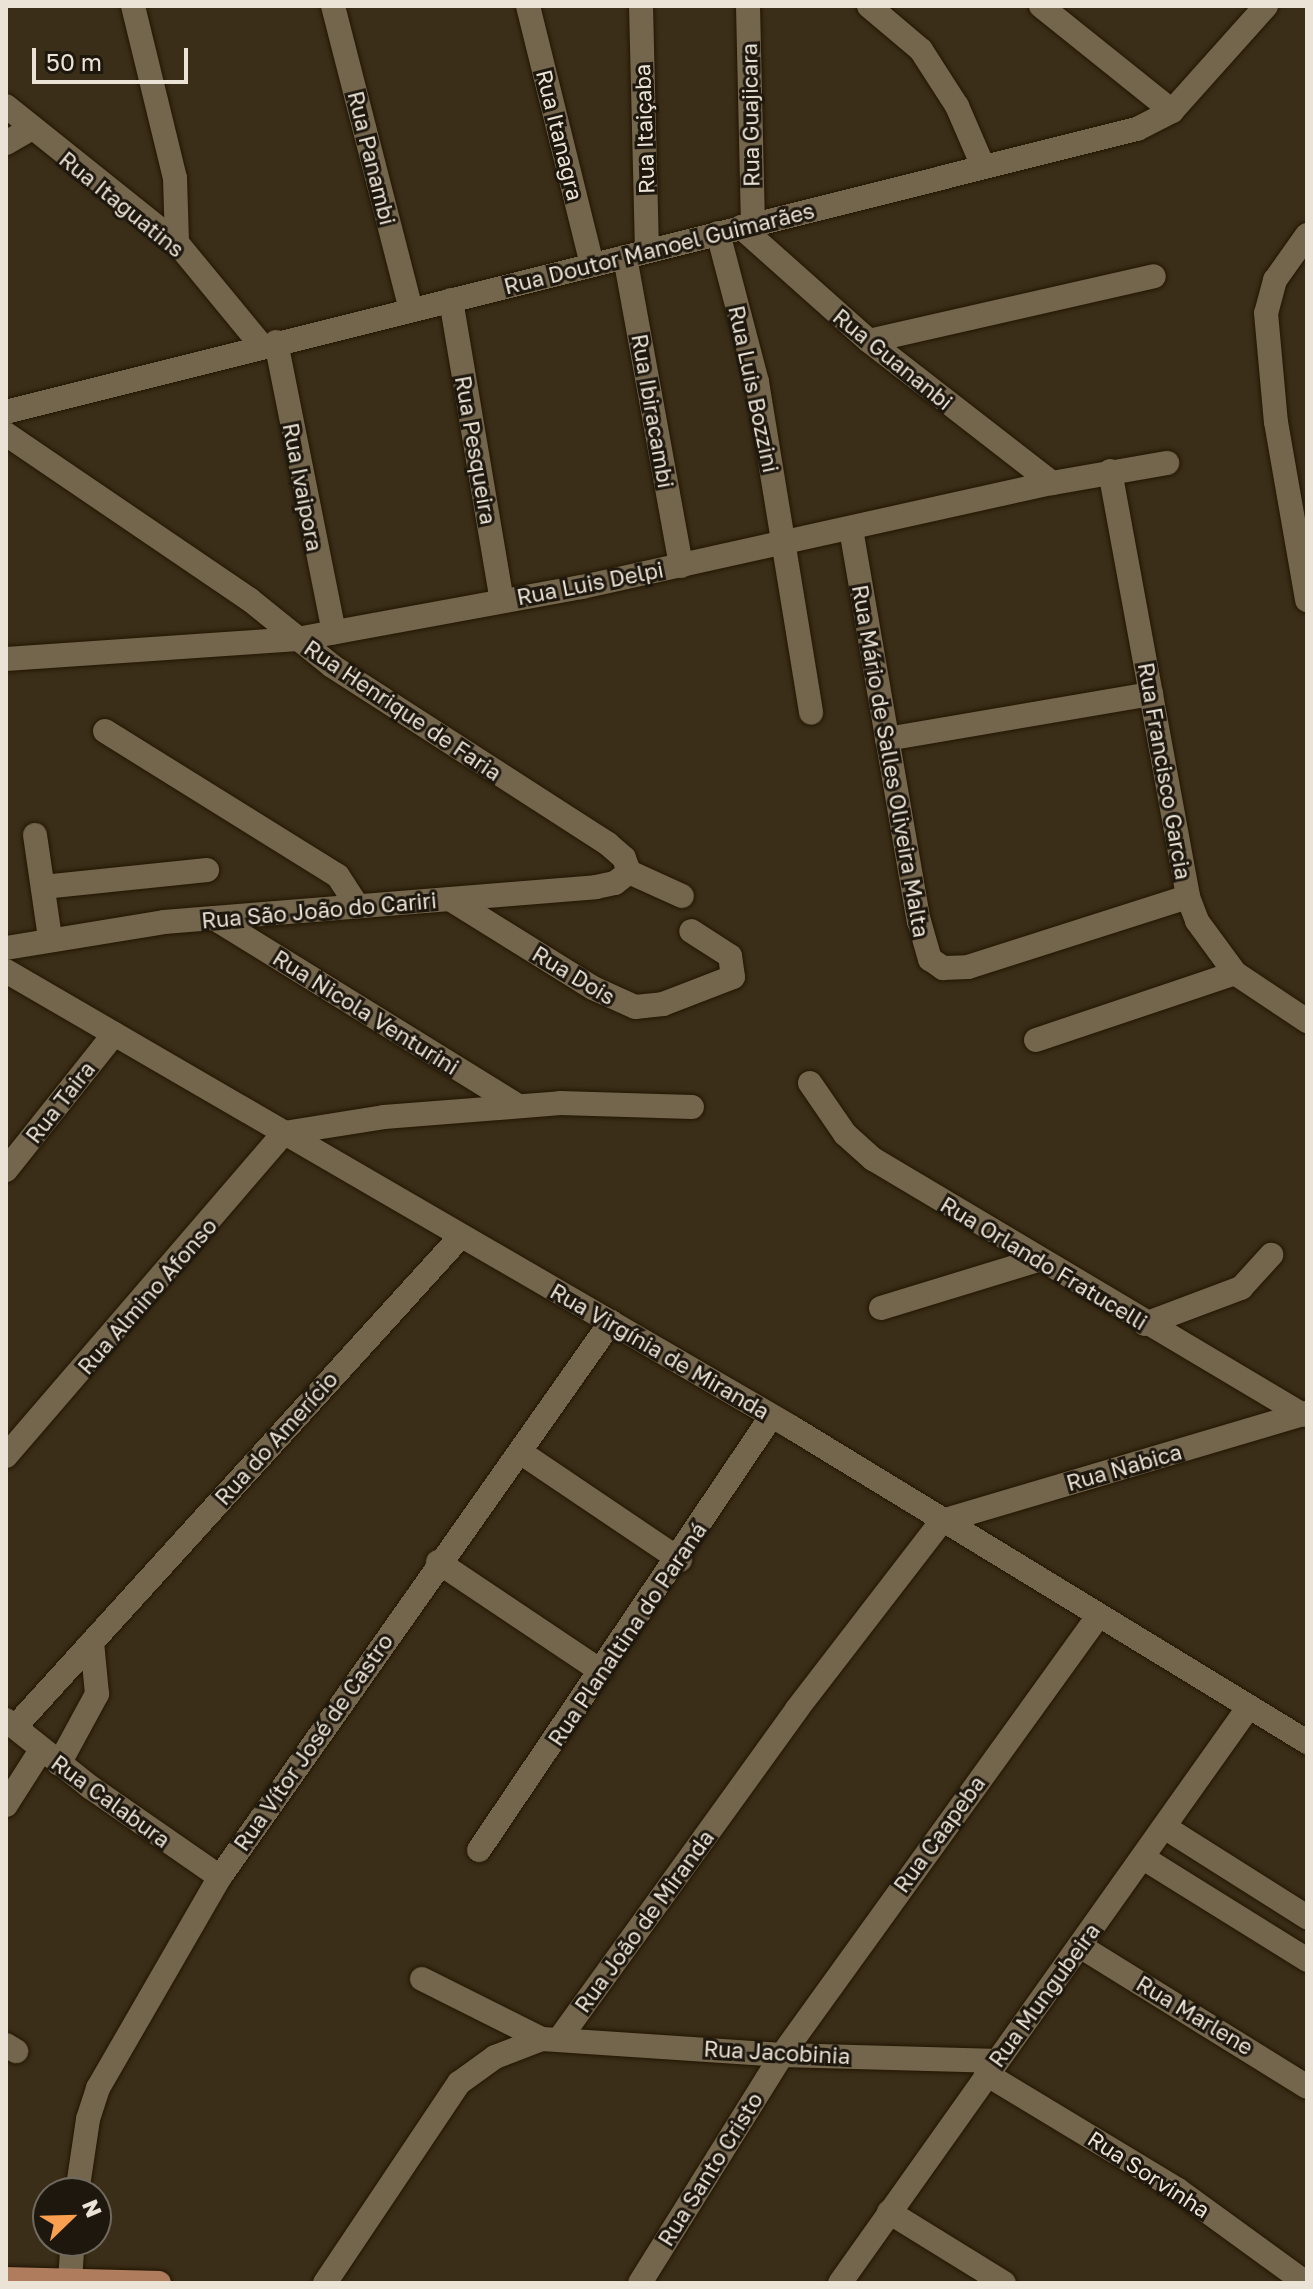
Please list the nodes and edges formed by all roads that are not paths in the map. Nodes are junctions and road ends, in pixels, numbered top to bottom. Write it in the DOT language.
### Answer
graph roads {
  1 [pos="133,6"];
  2 [pos="333,6"];
  3 [pos="528,6"];
  4 [pos="641,6"];
  5 [pos="748,6"];
  6 [pos="869,6"];
  7 [pos="1041,6"];
  8 [pos="1266,6"];
  9 [pos="6,106"];
  10 [pos="1172,111"];
  11 [pos="30,129"];
  12 [pos="6,143"];
  13 [pos="983,166"];
  14 [pos="737,228"];
  15 [pos="1307,235"];
  16 [pos="177,243"];
  17 [pos="636,254"];
  18 [pos="592,265"];
  19 [pos="1154,276"];
  20 [pos="451,300"];
  21 [pos="411,309"];
  22 [pos="869,341"];
  23 [pos="269,344"];
  24 [pos="6,412"];
  25 [pos="6,434"];
  26 [pos="1167,463"];
  27 [pos="1110,471"];
  28 [pos="1052,483"];
  29 [pos="851,529"];
  30 [pos="785,545"];
  31 [pos="681,566"];
  32 [pos="502,600"];
  33 [pos="1307,600"];
  34 [pos="334,632"];
  35 [pos="298,639"];
  36 [pos="6,659"];
  37 [pos="1151,694"];
  38 [pos="811,713"];
  39 [pos="105,731"];
  40 [pos="887,739"];
  41 [pos="35,835"];
  42 [pos="207,870"];
  43 [pos="629,872"];
  44 [pos="43,887"];
  45 [pos="682,896"];
  46 [pos="1188,897"];
  47 [pos="450,899"];
  48 [pos="357,905"];
  49 [pos="214,918"];
  50 [pos="691,931"];
  51 [pos="50,938"];
  52 [pos="8,939"];
  53 [pos="6,971"];
  54 [pos="1235,973"];
  55 [pos="1307,1021"];
  56 [pos="114,1034"];
  57 [pos="1036,1040"];
  58 [pos="810,1083"];
  59 [pos="518,1106"];
  60 [pos="692,1107"];
  61 [pos="284,1133"];
  62 [pos="6,1170"];
  63 [pos="461,1236"];
  64 [pos="1271,1255"];
  65 [pos="1038,1260"];
  66 [pos="881,1308"];
  67 [pos="611,1322"];
  68 [pos="1145,1324"];
  69 [pos="1305,1414"];
  70 [pos="771,1417"];
  71 [pos="520,1452"];
  72 [pos="6,1456"];
  73 [pos="942,1521"];
  74 [pos="680,1560"];
  75 [pos="438,1562"];
  76 [pos="1099,1615"];
  77 [pos="92,1642"];
  78 [pos="601,1671"];
  79 [pos="1248,1708"];
  80 [pos="11,1724"];
  81 [pos="1307,1741"];
  82 [pos="50,1757"];
  83 [pos="6,1805"];
  84 [pos="1166,1828"];
  85 [pos="479,1850"];
  86 [pos="1145,1859"];
  87 [pos="220,1877"];
  88 [pos="1307,1917"];
  89 [pos="1080,1946"];
  90 [pos="1307,1960"];
  91 [pos="422,1979"];
  92 [pos="551,2039"];
  93 [pos="782,2055"];
  94 [pos="991,2068"];
  95 [pos="1307,2087"];
  96 [pos="79,2177"];
  97 [pos="889,2212"];
  98 [pos="75,2257"];
  99 [pos="6,2279"];
  100 [pos="77,2281"];
  101 [pos="159,2283"];
  102 [pos="325,2283"];
  103 [pos="640,2283"];
  104 [pos="840,2283"];
  105 [pos="1004,2283"];
  106 [pos="1306,2283"];
  1 -- 16 [label="street"];
  2 -- 21 [label="street, Rua Panambi"];
  3 -- 18 [label="street, Rua Itanagra"];
  4 -- 17 [label="street, Rua Itaiçaba"];
  5 -- 14 [label="street, Rua Guajicara"];
  6 -- 13 [label="street"];
  7 -- 10 [label="street"];
  8 -- 10 [label="street, Rua Doutor Manoel Guimarães"];
  9 -- 11 [label="street, Rua Itaguatins"];
  10 -- 13 [label="street, Rua Doutor Manoel Guimarães"];
  11 -- 12 [label="street"];
  11 -- 16 [label="street, Rua Itaguatins"];
  13 -- 14 [label="street, Rua Doutor Manoel Guimarães"];
  14 -- 17 [label="street, Rua Doutor Manoel Guimarães"];
  14 -- 22 [label="street, Rua Guananbi"];
  14 -- 30 [label="street, Rua Luis Bozzini"];
  15 -- 33 [label="street"];
  16 -- 23 [label="street, Rua Itaguatins"];
  17 -- 18 [label="street, Rua Doutor Manoel Guimarães"];
  17 -- 31 [label="street, Rua Ibiracambi"];
  18 -- 20 [label="street, Rua Doutor Manoel Guimarães"];
  19 -- 22 [label="street"];
  20 -- 21 [label="street, Rua Doutor Manoel Guimarães"];
  20 -- 32 [label="street, Rua Pesqueira"];
  21 -- 23 [label="street, Rua Doutor Manoel Guimarães"];
  22 -- 28 [label="street, Rua Guananbi"];
  23 -- 24 [label="street, Rua Doutor Manoel Guimarães"];
  23 -- 34 [label="street, Rua Ivaipora"];
  25 -- 35 [label="street, Rua Henrique de Faria"];
  26 -- 27 [label="street, Rua Luis Delpi"];
  27 -- 28 [label="street, Rua Luis Delpi"];
  27 -- 37 [label="street, Rua Francisco Garcia"];
  28 -- 29 [label="street, Rua Luis Delpi"];
  29 -- 30 [label="street, Rua Luis Delpi"];
  29 -- 40 [label="street, Rua Mário de Salles Oliveira Malta"];
  30 -- 31 [label="street, Rua Luis Delpi"];
  30 -- 38 [label="street, Rua Luis Bozzini"];
  31 -- 32 [label="street, Rua Luis Delpi"];
  32 -- 34 [label="street, Rua Luis Delpi"];
  34 -- 35 [label="street, Rua Luis Delpi"];
  35 -- 36 [label="street, Rua Luis Delpi"];
  35 -- 43 [label="street, Rua Henrique de Faria"];
  37 -- 40 [label="street"];
  37 -- 46 [label="street, Rua Francisco Garcia"];
  39 -- 48 [label="street"];
  40 -- 46 [label="street, Rua Mário de Salles Oliveira Malta"];
  41 -- 44 [label="street"];
  42 -- 44 [label="street"];
  43 -- 45 [label="street, Rua Henrique de Faria"];
  43 -- 47 [label="street, Rua São João do Cariri"];
  44 -- 51 [label="street"];
  46 -- 54 [label="street, Rua Francisco Garcia"];
  47 -- 48 [label="street, Rua São João do Cariri"];
  47 -- 50 [label="street, Rua Dois"];
  48 -- 49 [label="street, Rua São João do Cariri"];
  49 -- 51 [label="street, Rua São João do Cariri"];
  49 -- 59 [label="street, Rua Nicola Venturini"];
  51 -- 52 [label="street, Rua São João do Cariri"];
  53 -- 56 [label="street, Rua Virgínia de Miranda"];
  54 -- 55 [label="street, Rua Francisco Garcia"];
  54 -- 57 [label="street"];
  56 -- 61 [label="street, Rua Virgínia de Miranda"];
  56 -- 62 [label="street, Rua Taira"];
  58 -- 65 [label="street, Rua Orlando Fratucelli"];
  59 -- 60 [label="street"];
  59 -- 61 [label="street"];
  61 -- 63 [label="street, Rua Virgínia de Miranda"];
  61 -- 72 [label="street, Rua Almino Afonso"];
  63 -- 67 [label="street, Rua Virgínia de Miranda"];
  63 -- 77 [label="street, Rua do Amerício"];
  64 -- 68 [label="street"];
  65 -- 66 [label="street"];
  65 -- 68 [label="street, Rua Orlando Fratucelli"];
  67 -- 70 [label="street, Rua Virgínia de Miranda"];
  67 -- 71 [label="street, Rua Vítor José de Castro"];
  68 -- 69 [label="street, Rua Orlando Fratucelli"];
  69 -- 73 [label="street, Rua Nabica"];
  70 -- 73 [label="street, Rua Virgínia de Miranda"];
  70 -- 74 [label="street, Rua Planaltina do Paraná"];
  71 -- 74 [label="street"];
  71 -- 75 [label="street, Rua Vítor José de Castro"];
  73 -- 76 [label="street, Rua Virgínia de Miranda"];
  73 -- 92 [label="street, Rua João de Miranda"];
  74 -- 78 [label="street, Rua Planaltina do Paraná"];
  75 -- 78 [label="street"];
  75 -- 87 [label="street, Rua Vítor José de Castro"];
  76 -- 79 [label="street, Rua Virgínia de Miranda"];
  76 -- 93 [label="street, Rua Caapeba"];
  77 -- 80 [label="street, Rua do Amerício"];
  77 -- 82 [label="street"];
  78 -- 85 [label="street, Rua Planaltina do Paraná"];
  79 -- 81 [label="street, Rua Virgínia de Miranda"];
  79 -- 84 [label="street, Rua Mungubeira"];
  80 -- 82 [label="street, Rua Calabura"];
  82 -- 83 [label="street"];
  82 -- 87 [label="street, Rua Calabura"];
  84 -- 86 [label="street, Rua Mungubeira"];
  84 -- 88 [label="street"];
  86 -- 89 [label="street, Rua Mungubeira"];
  86 -- 90 [label="street"];
  87 -- 96 [label="street, Rua Vítor José de Castro"];
  89 -- 94 [label="street, Rua Mungubeira"];
  89 -- 95 [label="street, Rua Marlene"];
  91 -- 92 [label="street"];
  92 -- 93 [label="street, Rua Jacobinia"];
  92 -- 102 [label="street"];
  93 -- 94 [label="street, Rua Jacobinia"];
  93 -- 103 [label="street, Rua Santo Cristo"];
  94 -- 97 [label="street, Rua Mungubeira"];
  94 -- 106 [label="street, Rua Sorvinha"];
  97 -- 104 [label="street, Rua Mungubeira"];
  97 -- 105 [label="street"];
  98 -- 100 [label="street"];
  99 -- 100 [label="main road"];
  100 -- 101 [label="main road"];
}
